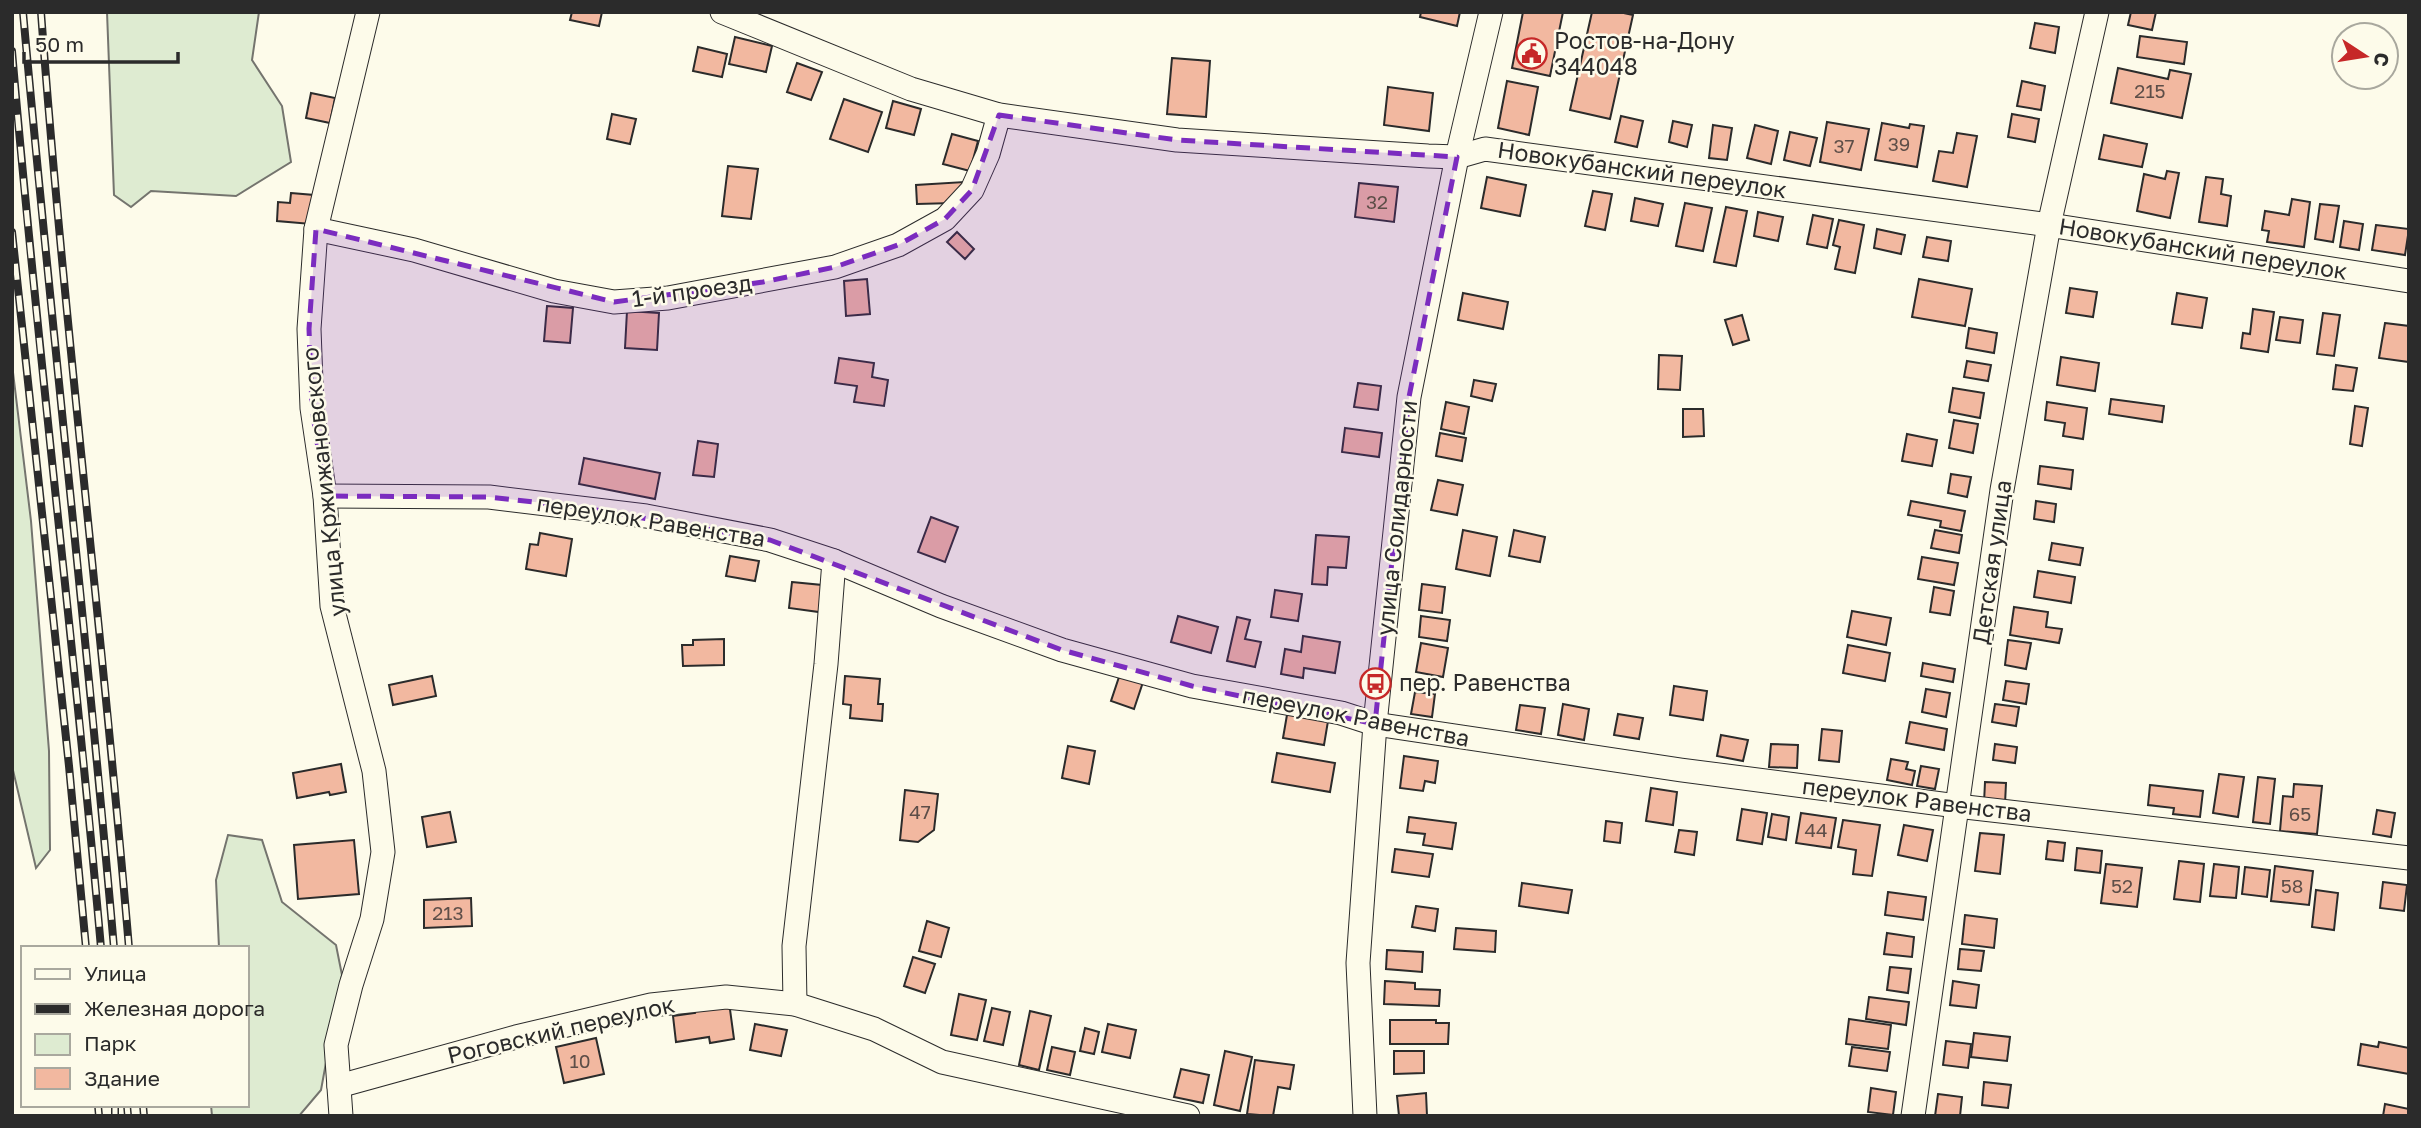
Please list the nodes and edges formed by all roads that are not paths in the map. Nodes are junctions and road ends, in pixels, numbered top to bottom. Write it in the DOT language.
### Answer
graph roads {
  1 [pos="368,12"];
  2 [pos="1491,12"];
  3 [pos="2096,12"];
  4 [pos="737,15"];
  5 [pos="999,115"];
  6 [pos="1457,157"];
  7 [pos="2049,225"];
  8 [pos="316,229"];
  9 [pos="2409,281"];
  10 [pos="325,496"];
  11 [pos="834,561"];
  12 [pos="1376,724"];
  13 [pos="1957,806"];
  14 [pos="2409,858"];
  15 [pos="794,1004"];
  16 [pos="339,1086"];
  17 [pos="341,1116"];
  18 [pos="1188,1116"];
  19 [pos="1365,1116"];
  20 [pos="1913,1116"];
  1 -- 8 [label="street, улица Кржижановского"];
  2 -- 6 [label="street, улица Солидарности"];
  3 -- 7 [label="street, Детская улица"];
  4 -- 5 [label="street, Новокубанский переулок"];
  5 -- 6 [label="street, Новокубанский переулок"];
  5 -- 8 [label="street, 1-й проезд"];
  6 -- 7 [label="street, Новокубанский переулок"];
  6 -- 12 [label="street, улица Солидарности"];
  7 -- 9 [label="street, Новокубанский переулок"];
  7 -- 13 [label="street, Детская улица"];
  8 -- 10 [label="street, улица Кржижановского"];
  10 -- 11 [label="street, переулок Равенства"];
  10 -- 16 [label="street, улица Кржижановского"];
  11 -- 12 [label="street, переулок Равенства"];
  11 -- 15 [label="street"];
  12 -- 13 [label="street, переулок Равенства"];
  12 -- 19 [label="street, улица Солидарности"];
  13 -- 14 [label="street, переулок Равенства"];
  13 -- 20 [label="street, Детская улица"];
  15 -- 16 [label="street, Роговский переулок"];
  15 -- 18 [label="street, Роговский переулок"];
  16 -- 17 [label="street, улица Кржижановского"];
}
